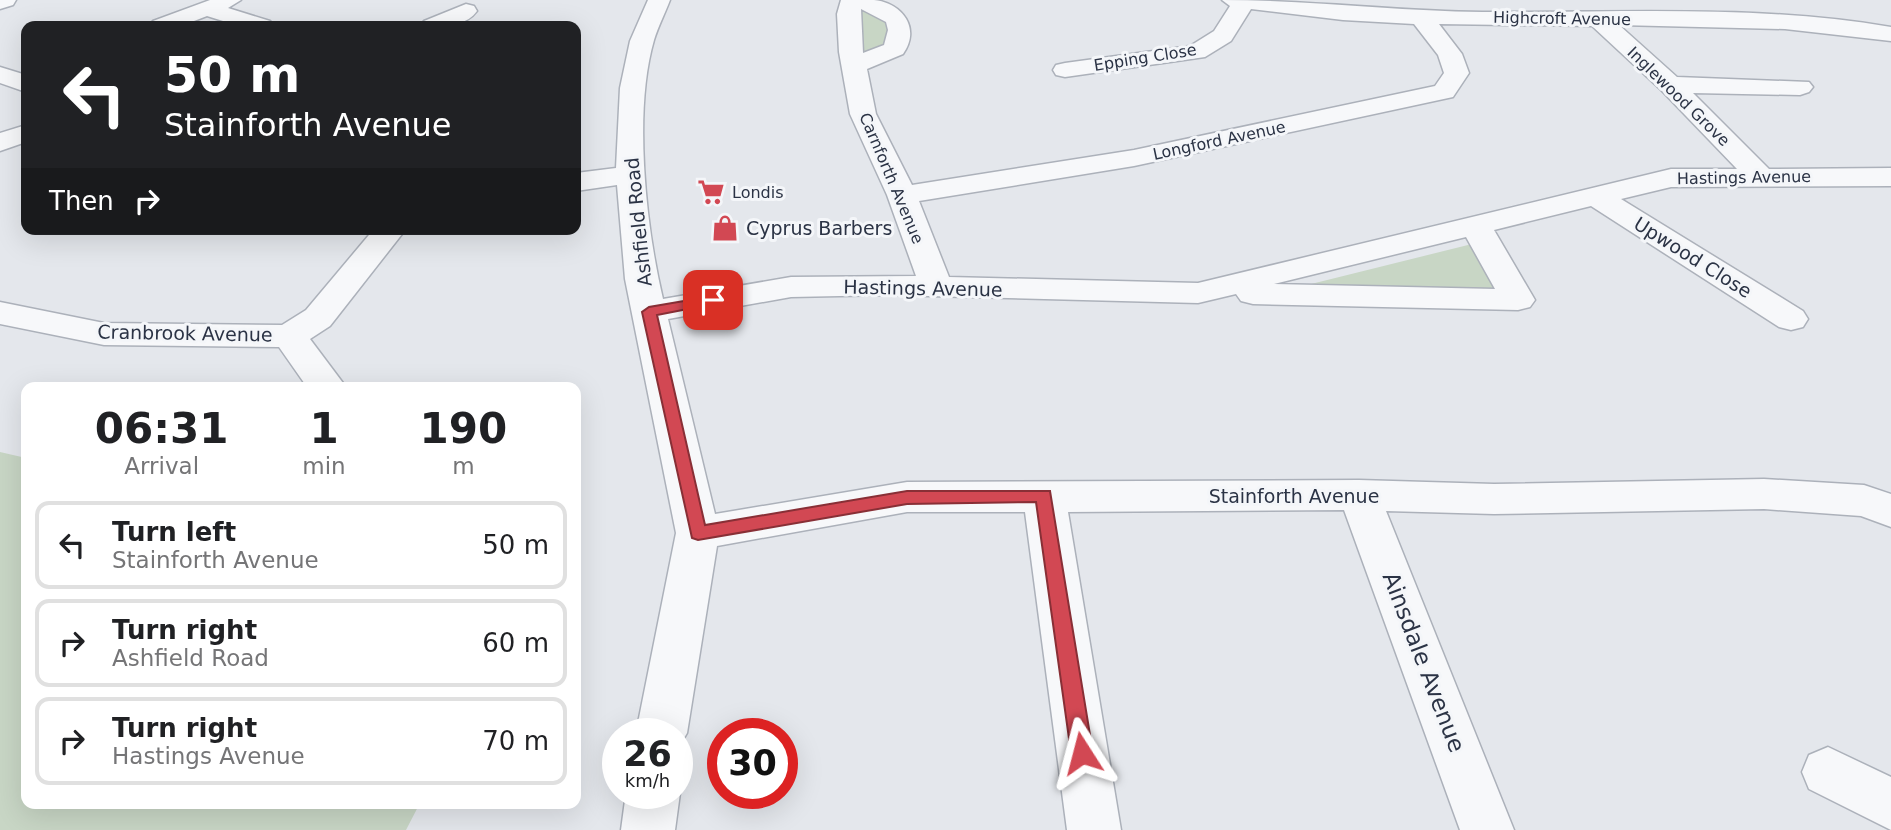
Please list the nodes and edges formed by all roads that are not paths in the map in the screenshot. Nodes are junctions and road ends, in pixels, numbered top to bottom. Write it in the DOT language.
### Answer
graph roads {
  1 [pos="5,0"];
  2 [pos="230,0"];
  3 [pos="659,0"];
  4 [pos="852,0"];
  5 [pos="860,0"];
  6 [pos="1238,1"];
  7 [pos="0,2"];
  8 [pos="206,9"];
  9 [pos="466,11"];
  10 [pos="1419,15"];
  11 [pos="1597,18"];
  12 [pos="174,21"];
  13 [pos="246,21"];
  14 [pos="443,21"];
  15 [pos="1891,34"];
  16 [pos="855,65"];
  17 [pos="1065,70"];
  18 [pos="1670,85"];
  19 [pos="1800,88"];
  20 [pos="21,135"];
  21 [pos="0,143"];
  22 [pos="630,174"];
  23 [pos="1759,175"];
  24 [pos="1891,177"];
  25 [pos="581,181"];
  26 [pos="902,195"];
  27 [pos="1594,195"];
  28 [pos="1476,227"];
  29 [pos="386,235"];
  30 [pos="937,288"];
  31 [pos="1198,293"];
  32 [pos="649,312"];
  33 [pos="0,313"];
  34 [pos="1791,319"];
  35 [pos="289,336"];
  36 [pos="323,382"];
  37 [pos="1359,495"];
  38 [pos="1044,496"];
  39 [pos="1891,510"];
  40 [pos="698,533"];
  41 [pos="664,718"];
  42 [pos="1828,772"];
  43 [pos="1885,789"];
  44 [pos="651,809"];
  45 [pos="648,830"];
  46 [pos="1094,830"];
  47 [pos="1487,830"];
  1 -- 7 [label="street"];
  2 -- 8 [label="street"];
  3 -- 22 [label="street, Ashfield Road"];
  4 -- 16 [label="street, Carnforth Avenue"];
  5 -- 16 [label="street"];
  6 -- 10 [label="street, Highcroft Avenue"];
  6 -- 17 [label="street, Epping Close"];
  8 -- 12 [label="street"];
  8 -- 13 [label="street"];
  9 -- 14 [label="street"];
  10 -- 11 [label="street, Highcroft Avenue"];
  10 -- 26 [label="street, Longford Avenue"];
  11 -- 15 [label="street, Highcroft Avenue"];
  11 -- 18 [label="street, Inglewood Grove"];
  16 -- 26 [label="street, Carnforth Avenue"];
  18 -- 19 [label="street"];
  18 -- 23 [label="street, Inglewood Grove"];
  20 -- 21 [label="street"];
  22 -- 25 [label="street"];
  22 -- 32 [label="street, Ashfield Road"];
  23 -- 24 [label="street, Hastings Avenue"];
  23 -- 27 [label="street, Hastings Avenue"];
  26 -- 30 [label="street, Carnforth Avenue"];
  27 -- 28 [label="street, Hastings Avenue"];
  27 -- 34 [label="street, Upwood Close"];
  28 -- 31 [label="street, Hastings Avenue"];
  28 -- 31 [label="street, Hastings Avenue"];
  29 -- 35 [label="street, Cranbrook Avenue"];
  30 -- 31 [label="street, Hastings Avenue"];
  30 -- 32 [label="street, Hastings Avenue"];
  32 -- 40 [label="street, Ashfield Road"];
  33 -- 35 [label="street, Cranbrook Avenue"];
  35 -- 36 [label="street, Cranbrook Avenue"];
  37 -- 38 [label="street, Stainforth Avenue"];
  37 -- 39 [label="street, Stainforth Avenue"];
  37 -- 47 [label="street, Ainsdale Avenue"];
  38 -- 40 [label="street, Stainforth Avenue"];
  38 -- 46 [label="street"];
  40 -- 41 [label="street, Ashfield Road"];
  42 -- 43 [label="street"];
  44 -- 45 [label="street"];
}
